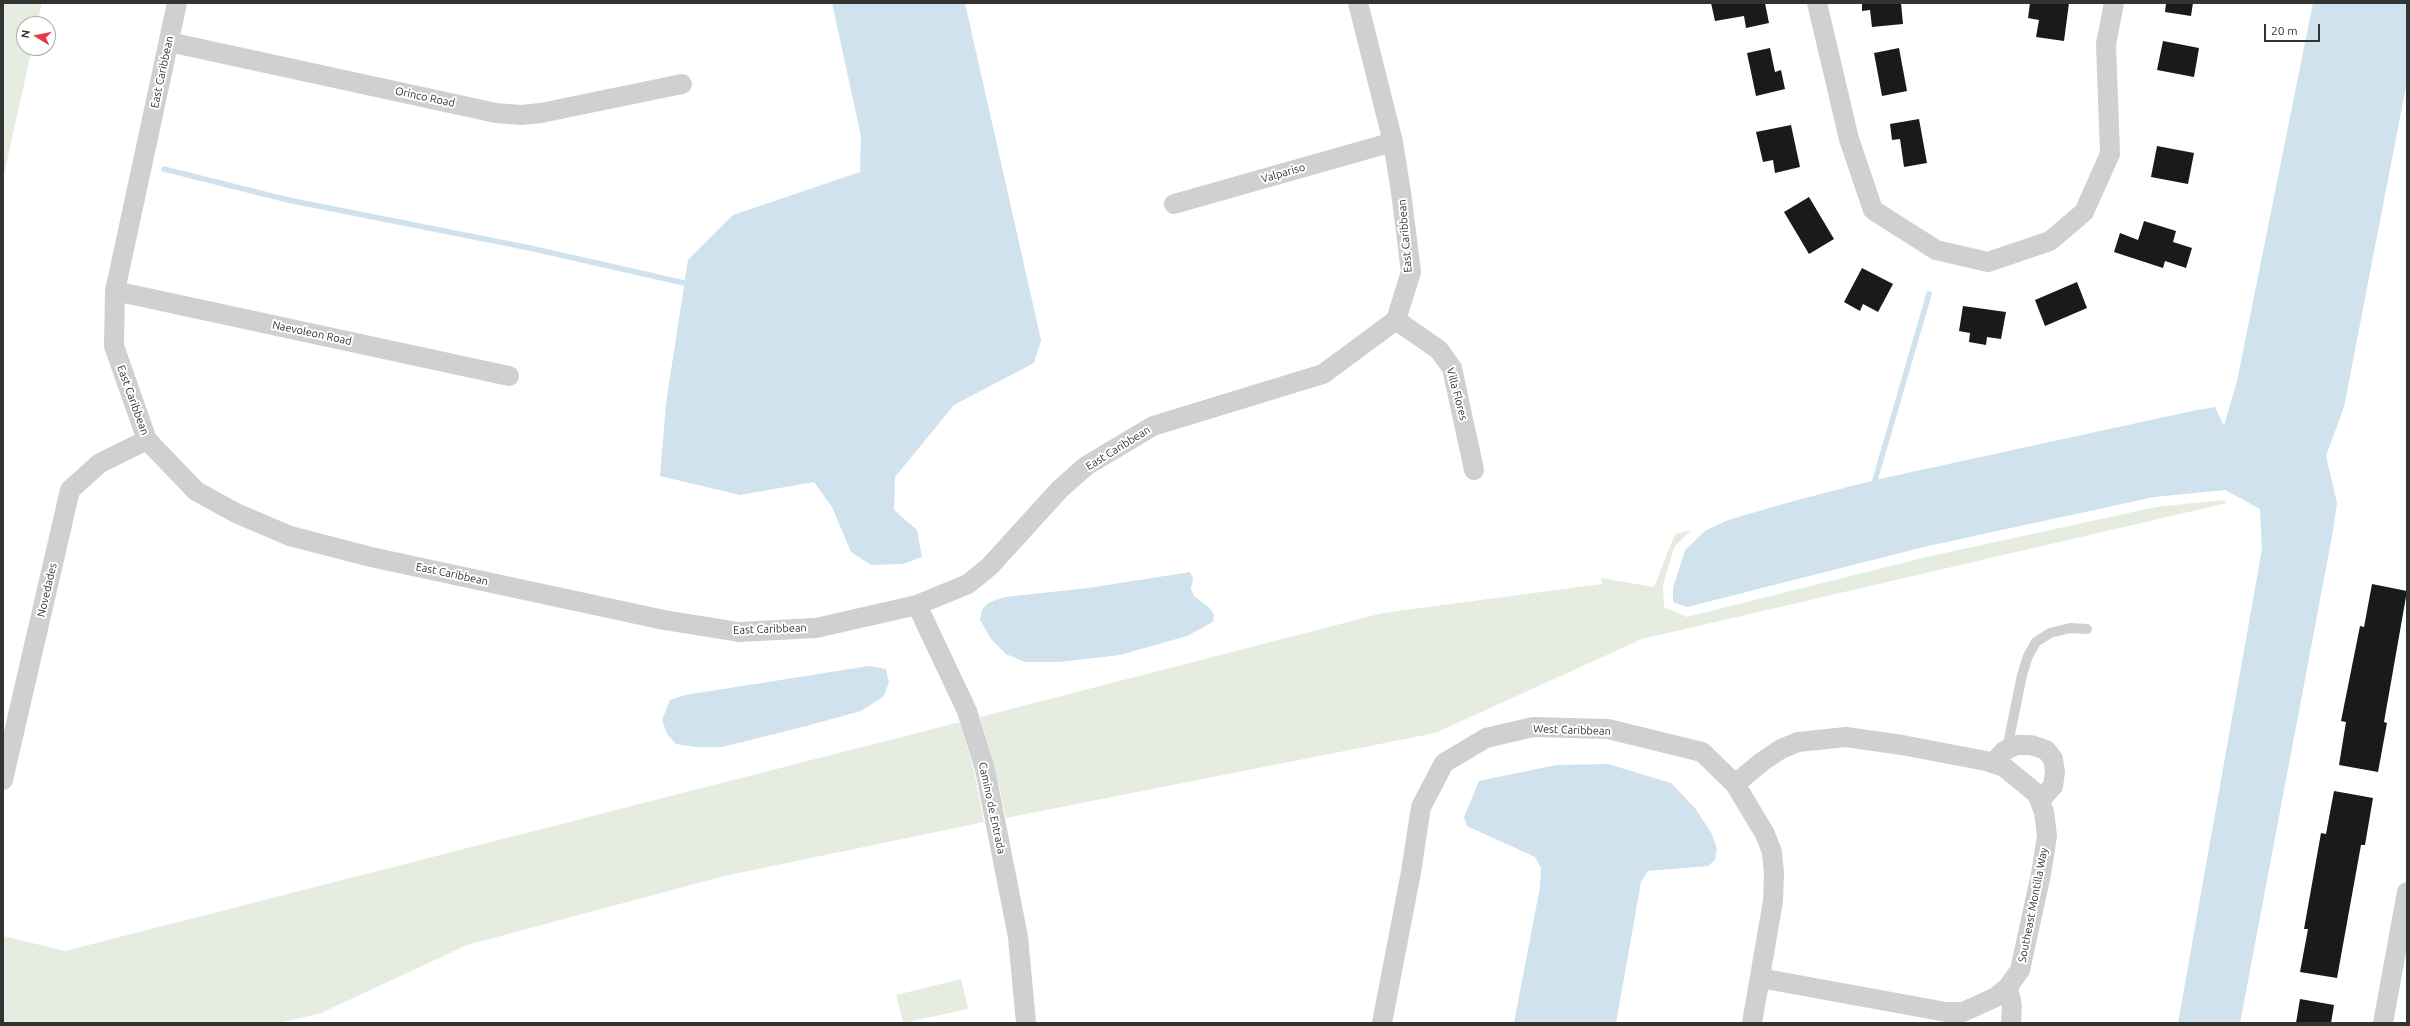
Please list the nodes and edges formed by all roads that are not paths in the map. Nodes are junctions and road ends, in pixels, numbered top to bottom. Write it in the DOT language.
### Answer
graph roads {
  1 [pos="177,3"];
  2 [pos="1358,3"];
  3 [pos="1817,3"];
  4 [pos="2114,3"];
  5 [pos="169,42"];
  6 [pos="682,84"];
  7 [pos="1393,142"];
  8 [pos="1174,204"];
  9 [pos="115,290"];
  10 [pos="1396,320"];
  11 [pos="509,376"];
  12 [pos="147,440"];
  13 [pos="1474,470"];
  14 [pos="917,605"];
  15 [pos="2087,629"];
  16 [pos="2007,749"];
  17 [pos="1994,763"];
  18 [pos="3,780"];
  19 [pos="1736,784"];
  20 [pos="2040,801"];
  21 [pos="2407,892"];
  22 [pos="1760,978"];
  23 [pos="2008,987"];
  24 [pos="1954,1018"];
  25 [pos="1026,1023"];
  26 [pos="1382,1023"];
  27 [pos="1752,1023"];
  28 [pos="2011,1023"];
  29 [pos="2383,1023"];
  1 -- 5 [label="street, East Caribbean"];
  2 -- 7 [label="street, East Caribbean"];
  3 -- 4 [label="street"];
  5 -- 6 [label="street, Orinco Road"];
  5 -- 9 [label="street, East Caribbean"];
  7 -- 8 [label="street, Valpariso"];
  7 -- 10 [label="street, East Caribbean"];
  9 -- 11 [label="street, Naevoleon Road"];
  9 -- 12 [label="street, East Caribbean"];
  10 -- 13 [label="street, Villa Flores"];
  10 -- 14 [label="street, East Caribbean"];
  12 -- 14 [label="street, East Caribbean"];
  12 -- 18 [label="street, Novedades"];
  14 -- 25 [label="street, Camino de Entrada"];
  15 -- 16 [label="lane"];
  16 -- 17 [label="street"];
  16 -- 20 [label="street"];
  17 -- 19 [label="street, Southeast Montilla Way"];
  17 -- 20 [label="street, Southeast Montilla Way"];
  19 -- 22 [label="street, West Caribbean"];
  19 -- 26 [label="street, West Caribbean"];
  20 -- 23 [label="street, Southeast Montilla Way"];
  21 -- 29 [label="street"];
  22 -- 24 [label="street, Southeast Montilla Way"];
  22 -- 27 [label="street, West Caribbean"];
  23 -- 24 [label="street, Southeast Montilla Way"];
  23 -- 28 [label="street"];
}
